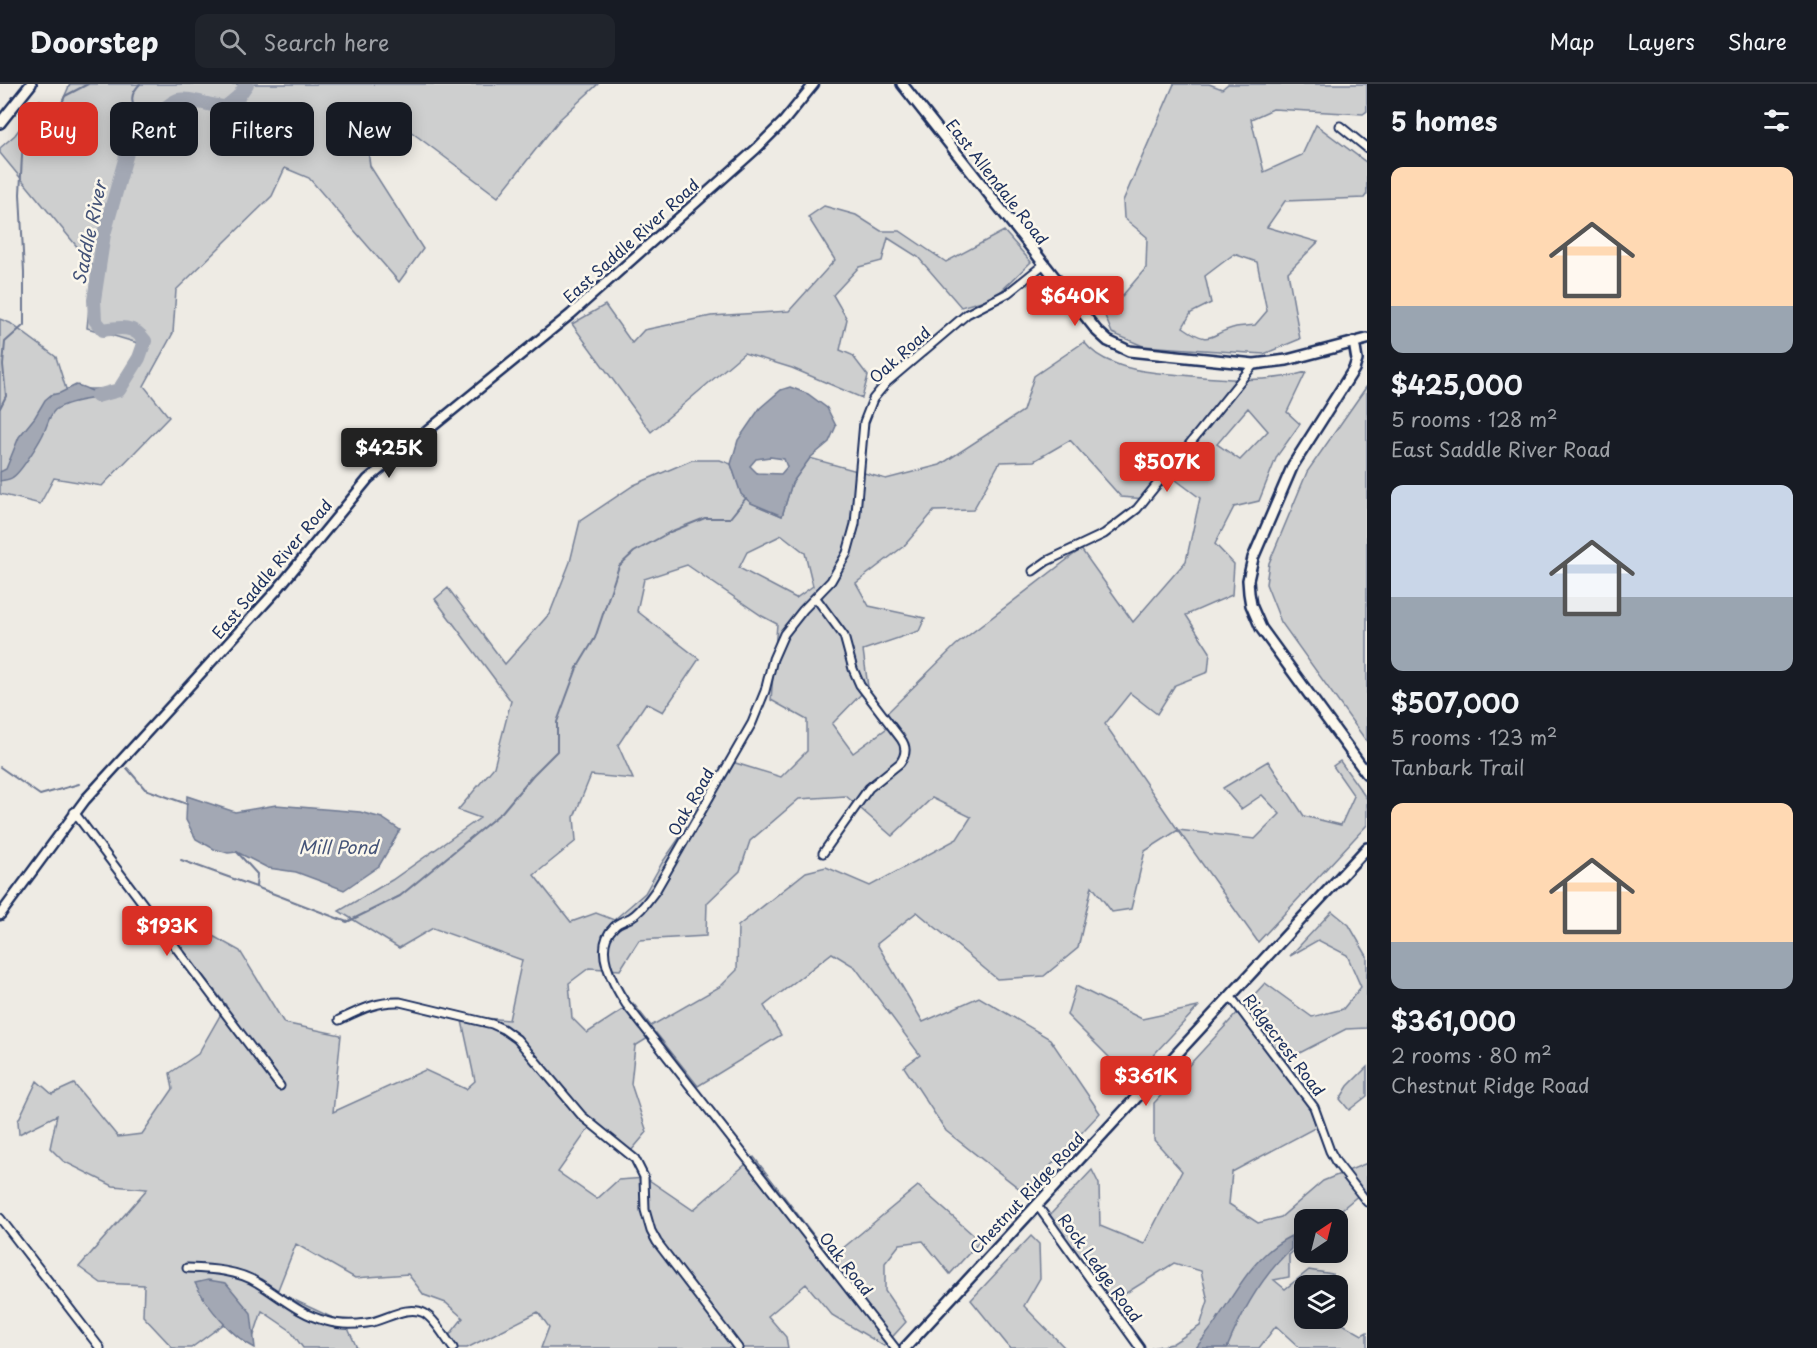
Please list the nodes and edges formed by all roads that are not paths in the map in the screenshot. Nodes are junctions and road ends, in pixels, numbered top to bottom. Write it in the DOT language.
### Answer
graph roads {
  1 [pos="31,84"];
  2 [pos="814,84"];
  3 [pos="902,84"];
  4 [pos="0,123"];
  5 [pos="1340,126"];
  6 [pos="1367,148"];
  7 [pos="1043,265"];
  8 [pos="1367,339"];
  9 [pos="1354,342"];
  10 [pos="1254,364"];
  11 [pos="1034,571"];
  12 [pos="816,598"];
  13 [pos="1367,774"];
  14 [pos="74,813"];
  15 [pos="1367,848"];
  16 [pos="823,853"];
  17 [pos="0,915"];
  18 [pos="1231,997"];
  19 [pos="339,1020"];
  20 [pos="280,1086"];
  21 [pos="1367,1202"];
  22 [pos="1037,1205"];
  23 [pos="0,1218"];
  24 [pos="188,1268"];
  25 [pos="100,1348"];
  26 [pos="453,1348"];
  27 [pos="738,1348"];
  28 [pos="895,1348"];
  29 [pos="905,1348"];
  30 [pos="1140,1348"];
  1 -- 4 [label="main road"];
  2 -- 14 [label="street, East Saddle River Road"];
  3 -- 7 [label="main road, East Allendale Road"];
  5 -- 6 [label="street"];
  7 -- 10 [label="main road, East Allendale Road"];
  7 -- 12 [label="street, Oak Road"];
  8 -- 9 [label="main road, East Allendale Road"];
  9 -- 10 [label="main road, East Allendale Road"];
  9 -- 13 [label="main road"];
  10 -- 11 [label="street"];
  12 -- 16 [label="street"];
  12 -- 28 [label="street, Oak Road"];
  14 -- 17 [label="street, East Saddle River Road"];
  14 -- 20 [label="street"];
  15 -- 18 [label="main road, Chestnut Ridge Road"];
  18 -- 21 [label="street, Ridgecrest Road"];
  18 -- 22 [label="main road, Chestnut Ridge Road"];
  19 -- 27 [label="street"];
  22 -- 29 [label="main road, Chestnut Ridge Road"];
  22 -- 30 [label="street, Rock Ledge Road"];
  23 -- 25 [label="street"];
  24 -- 26 [label="street"];
}
